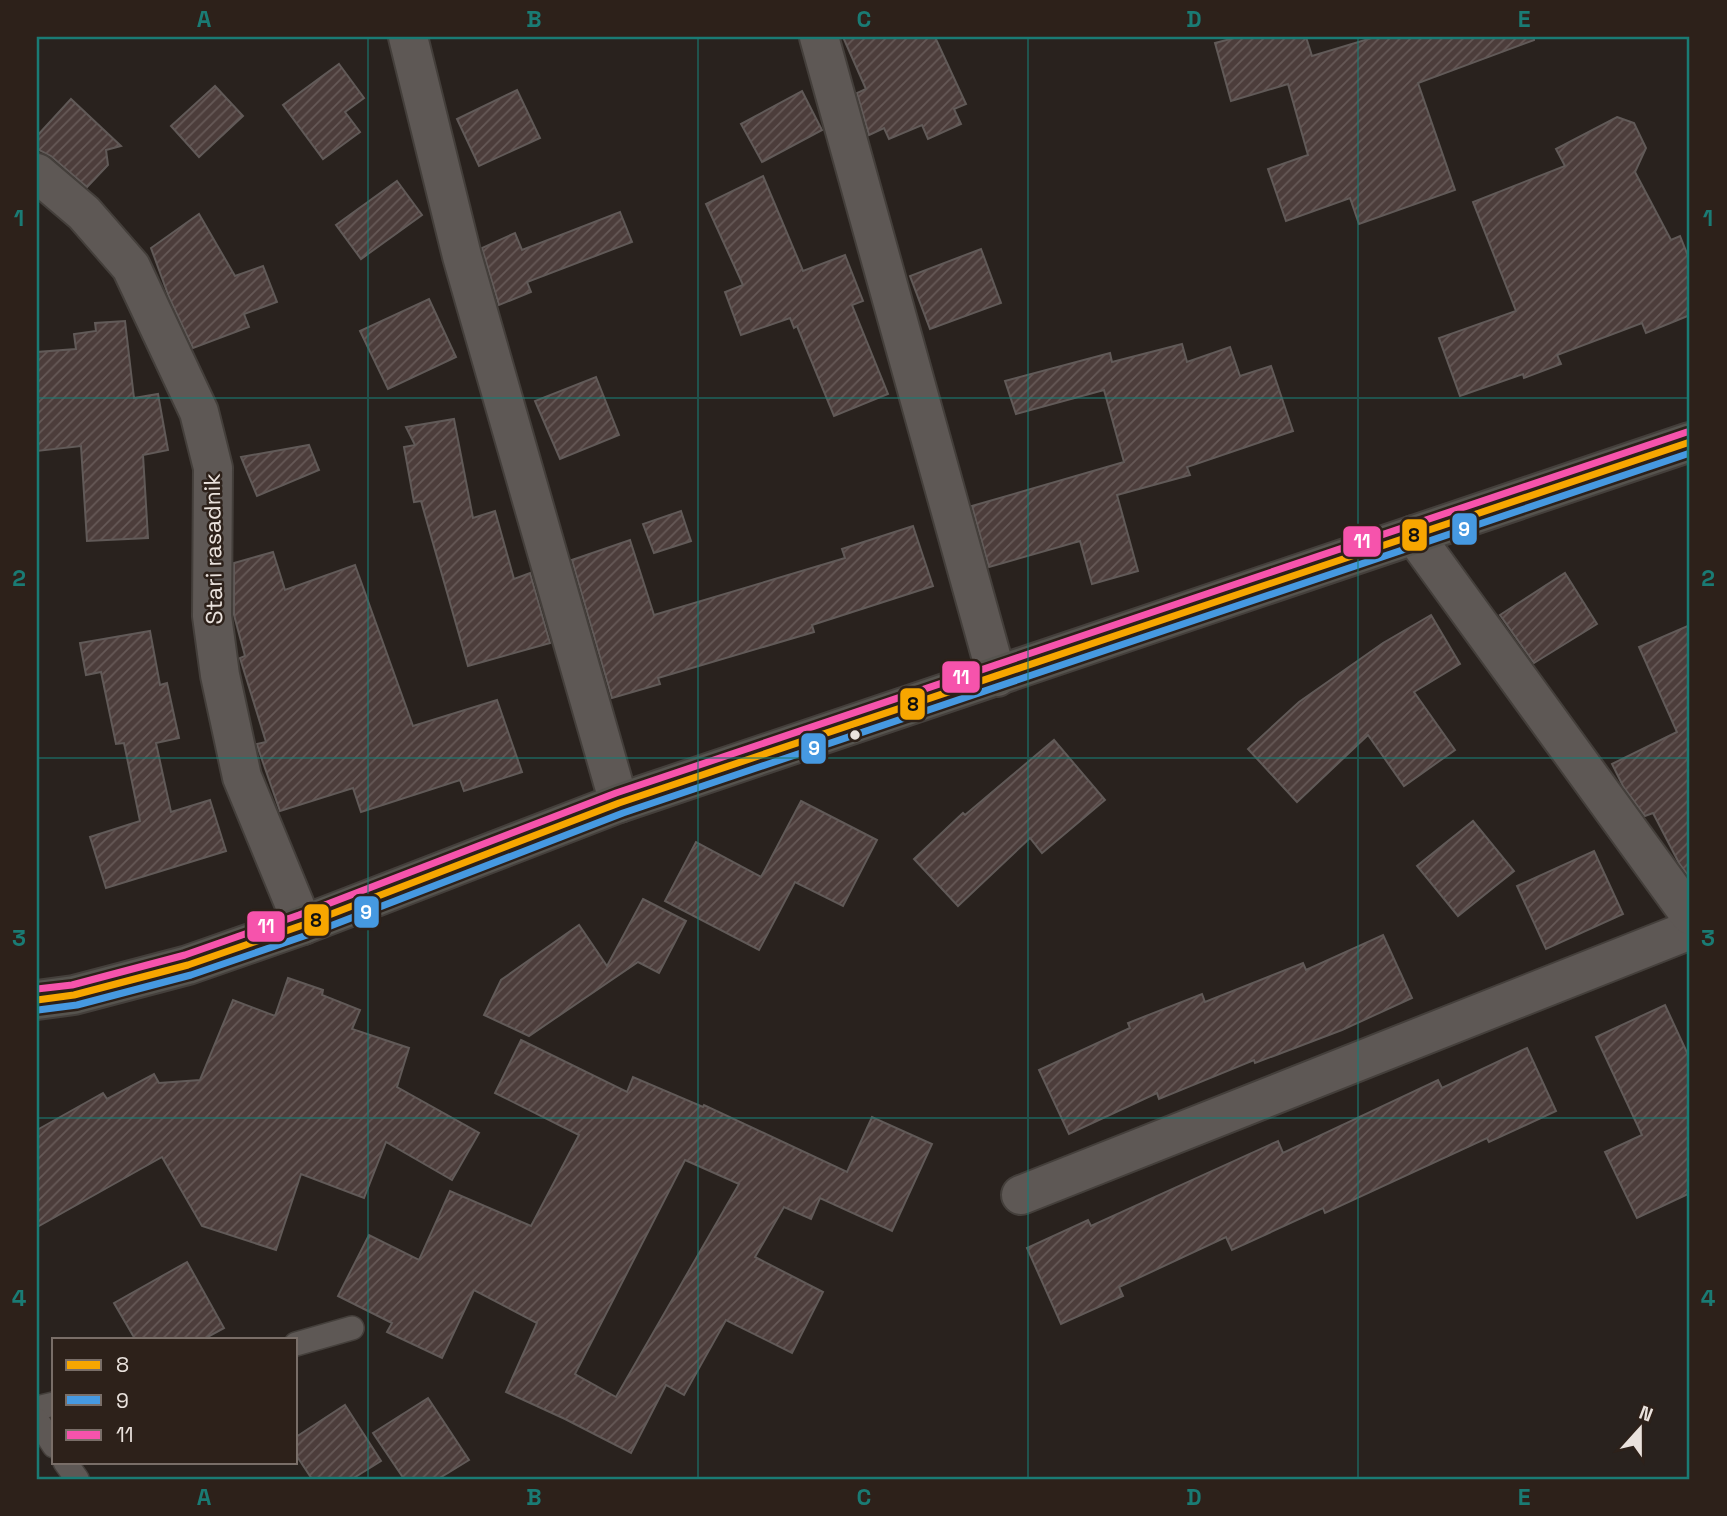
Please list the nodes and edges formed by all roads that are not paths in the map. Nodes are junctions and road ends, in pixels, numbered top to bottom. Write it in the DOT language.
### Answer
graph roads {
  1 [pos="408,37"];
  2 [pos="819,37"];
  3 [pos="37,173"];
  4 [pos="1690,442"];
  5 [pos="1414,535"];
  6 [pos="997,677"];
  7 [pos="620,803"];
  8 [pos="1690,915"];
  9 [pos="303,925"];
  10 [pos="1690,930"];
  11 [pos="37,1000"];
  12 [pos="1021,1195"];
  13 [pos="352,1328"];
  14 [pos="298,1343"];
  15 [pos="37,1420"];
  16 [pos="52,1443"];
  17 [pos="66,1464"];
  18 [pos="77,1479"];
  1 -- 7 [label="street"];
  2 -- 6 [label="street"];
  3 -- 9 [label="street, Stari rasadnik"];
  4 -- 5 [label="main road"];
  5 -- 6 [label="main road"];
  5 -- 8 [label="street"];
  6 -- 7 [label="main road"];
  7 -- 9 [label="main road"];
  9 -- 11 [label="main road"];
  10 -- 12 [label="street"];
  13 -- 14 [label="lane"];
  15 -- 16 [label="lane"];
  17 -- 18 [label="lane"];
}
